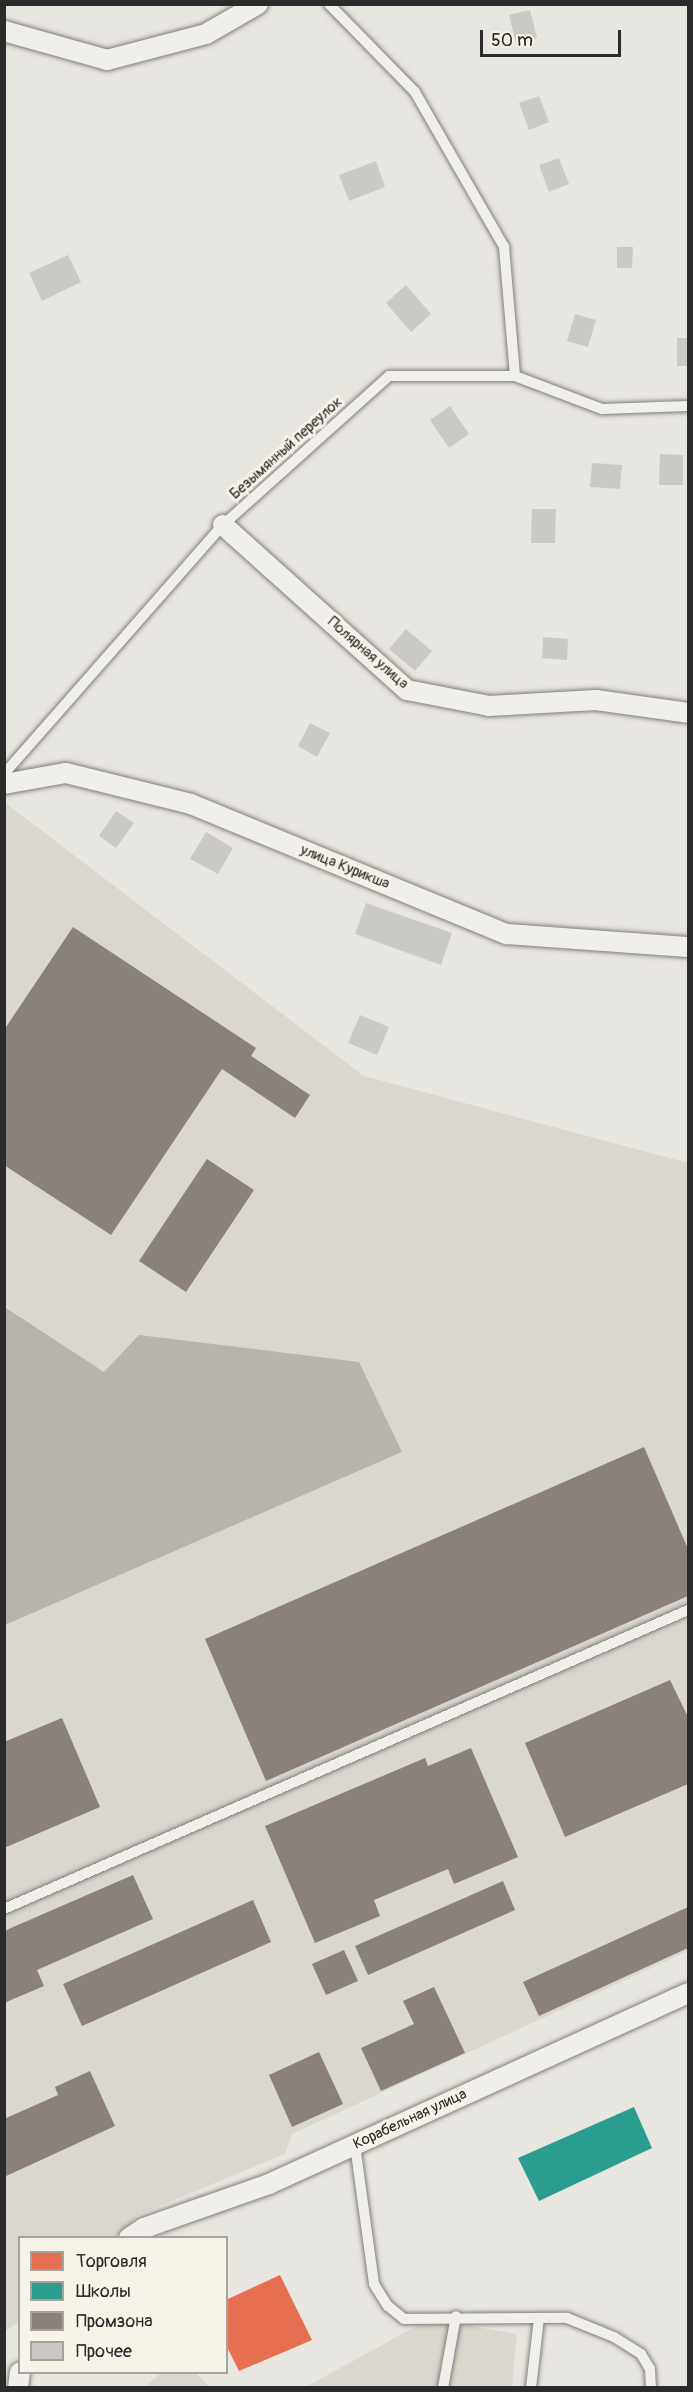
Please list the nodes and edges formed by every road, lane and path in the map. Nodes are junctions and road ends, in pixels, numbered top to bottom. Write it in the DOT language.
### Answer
graph roads {
  1 [pos="258,4"];
  2 [pos="329,4"];
  3 [pos="4,31"];
  4 [pos="515,376"];
  5 [pos="688,406"];
  6 [pos="224,525"];
  7 [pos="688,713"];
  8 [pos="4,774"];
  9 [pos="4,784"];
  10 [pos="688,947"];
  11 [pos="688,1610"];
  12 [pos="4,1909"];
  13 [pos="688,1993"];
  14 [pos="355,2145"];
  15 [pos="132,2236"];
  16 [pos="456,2316"];
  17 [pos="539,2318"];
  18 [pos="443,2388"];
  19 [pos="531,2388"];
  20 [pos="651,2388"];
  1 -- 3 [label="street"];
  2 -- 4 [label="lane"];
  4 -- 5 [label="lane, Безымянный переулок"];
  4 -- 6 [label="lane, Безымянный переулок"];
  6 -- 7 [label="street, Полярная улица"];
  6 -- 8 [label="lane, Безымянный переулок"];
  9 -- 10 [label="street, улица Курикша"];
  11 -- 12 [label="lane"];
  13 -- 14 [label="street, Корабельная улица"];
  14 -- 15 [label="street, Корабельная улица"];
  14 -- 16 [label="lane"];
  16 -- 17 [label="lane"];
  16 -- 18 [label="lane"];
  17 -- 19 [label="lane"];
  17 -- 20 [label="lane"];
}
